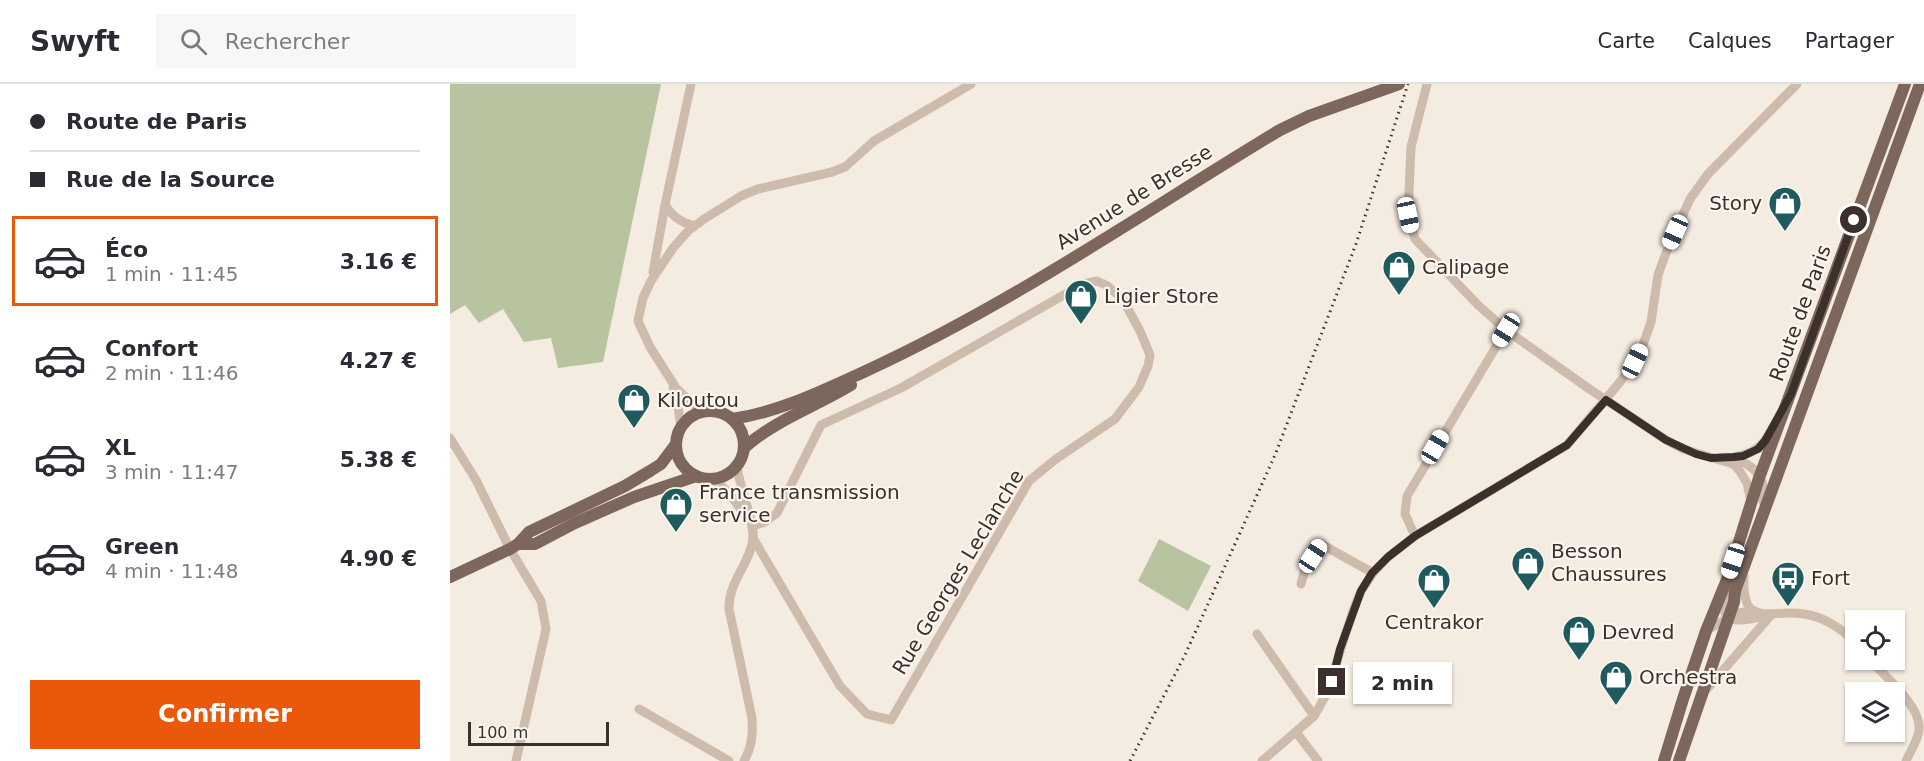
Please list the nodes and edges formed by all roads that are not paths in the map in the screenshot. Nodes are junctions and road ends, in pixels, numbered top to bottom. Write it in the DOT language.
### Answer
graph roads {
  1 [pos="691,84"];
  2 [pos="971,84"];
  3 [pos="1399,84"];
  4 [pos="1427,84"];
  5 [pos="1797,84"];
  6 [pos="1905,84"];
  7 [pos="1920,84"];
  8 [pos="665,205"];
  9 [pos="694,226"];
  10 [pos="651,280"];
  11 [pos="1506,330"];
  12 [pos="895,357"];
  13 [pos="667,375"];
  14 [pos="1791,394"];
  15 [pos="1606,400"];
  16 [pos="705,412"];
  17 [pos="732,419"];
  18 [pos="681,427"];
  19 [pos="450,438"];
  20 [pos="676,444"];
  21 [pos="744,448"];
  22 [pos="1734,457"];
  23 [pos="1716,458"];
  24 [pos="737,466"];
  25 [pos="1739,470"];
  26 [pos="1780,470"];
  27 [pos="696,477"];
  28 [pos="1760,477"];
  29 [pos="713,479"];
  30 [pos="1751,505"];
  31 [pos="1762,517"];
  32 [pos="752,526"];
  33 [pos="1415,536"];
  34 [pos="753,538"];
  35 [pos="514,547"];
  36 [pos="1745,565"];
  37 [pos="1372,573"];
  38 [pos="450,577"];
  39 [pos="1728,577"];
  40 [pos="1301,584"];
  41 [pos="1755,611"];
  42 [pos="1769,615"];
  43 [pos="1728,616"];
  44 [pos="1706,631"];
  45 [pos="1845,632"];
  46 [pos="1257,634"];
  47 [pos="1879,670"];
  48 [pos="1701,695"];
  49 [pos="639,709"];
  50 [pos="1314,716"];
  51 [pos="1921,721"];
  52 [pos="1296,732"];
  53 [pos="516,761"];
  54 [pos="729,761"];
  55 [pos="744,761"];
  56 [pos="1262,761"];
  57 [pos="1318,761"];
  58 [pos="1664,761"];
  59 [pos="1678,761"];
  60 [pos="1906,761"];
  1 -- 8 [label="street"];
  2 -- 9 [label="street"];
  3 -- 12 [label="main road, Avenue de Bresse"];
  4 -- 11 [label="street"];
  5 -- 15 [label="street"];
  6 -- 14 [label="main road, Route de Paris"];
  7 -- 26 [label="main road, Route de Paris"];
  8 -- 9 [label="street"];
  8 -- 10 [label="street"];
  9 -- 10 [label="street"];
  10 -- 13 [label="street"];
  11 -- 15 [label="street"];
  11 -- 33 [label="street"];
  12 -- 17 [label="main road, Avenue de Bresse"];
  12 -- 21 [label="main road, Avenue de Bresse"];
  13 -- 16 [label="street"];
  13 -- 18 [label="street"];
  14 -- 22 [label="street"];
  14 -- 28 [label="main road, Route de Paris"];
  15 -- 23 [label="street"];
  15 -- 33 [label="street"];
  16 -- 17 [label="main road"];
  16 -- 18 [label="main road"];
  17 -- 21 [label="main road"];
  18 -- 20 [label="main road"];
  19 -- 35 [label="street"];
  20 -- 27 [label="main road"];
  20 -- 35 [label="main road"];
  21 -- 24 [label="main road"];
  22 -- 23 [label="street"];
  22 -- 28 [label="street"];
  23 -- 25 [label="street"];
  24 -- 29 [label="main road"];
  24 -- 32 [label="street"];
  25 -- 28 [label="street"];
  25 -- 30 [label="street"];
  26 -- 28 [label="street"];
  26 -- 31 [label="main road, Route de Paris"];
  27 -- 29 [label="main road"];
  27 -- 35 [label="main road"];
  28 -- 30 [label="main road, Route de Paris"];
  28 -- 31 [label="street"];
  29 -- 32 [label="street"];
  30 -- 39 [label="main road, Route de Paris"];
  31 -- 36 [label="main road, Route de Paris"];
  32 -- 34 [label="street"];
  32 -- 34 [label="street, Rue Georges Leclanche"];
  33 -- 37 [label="street"];
  34 -- 55 [label="street"];
  35 -- 38 [label="main road"];
  35 -- 53 [label="street"];
  36 -- 41 [label="street"];
  36 -- 43 [label="main road, Route de Paris"];
  37 -- 40 [label="street"];
  37 -- 50 [label="street"];
  39 -- 43 [label="street"];
  39 -- 44 [label="main road, Route de Paris"];
  41 -- 42 [label="street"];
  41 -- 43 [label="street"];
  42 -- 43 [label="street"];
  42 -- 45 [label="street"];
  42 -- 48 [label="street"];
  43 -- 44 [label="street"];
  43 -- 48 [label="main road, Route de Paris"];
  44 -- 58 [label="main road, Route de Paris"];
  46 -- 50 [label="street"];
  47 -- 51 [label="street"];
  48 -- 59 [label="main road, Route de Paris"];
  49 -- 54 [label="street"];
  50 -- 52 [label="street"];
  51 -- 60 [label="street"];
  52 -- 56 [label="street"];
  52 -- 57 [label="street"];
}
